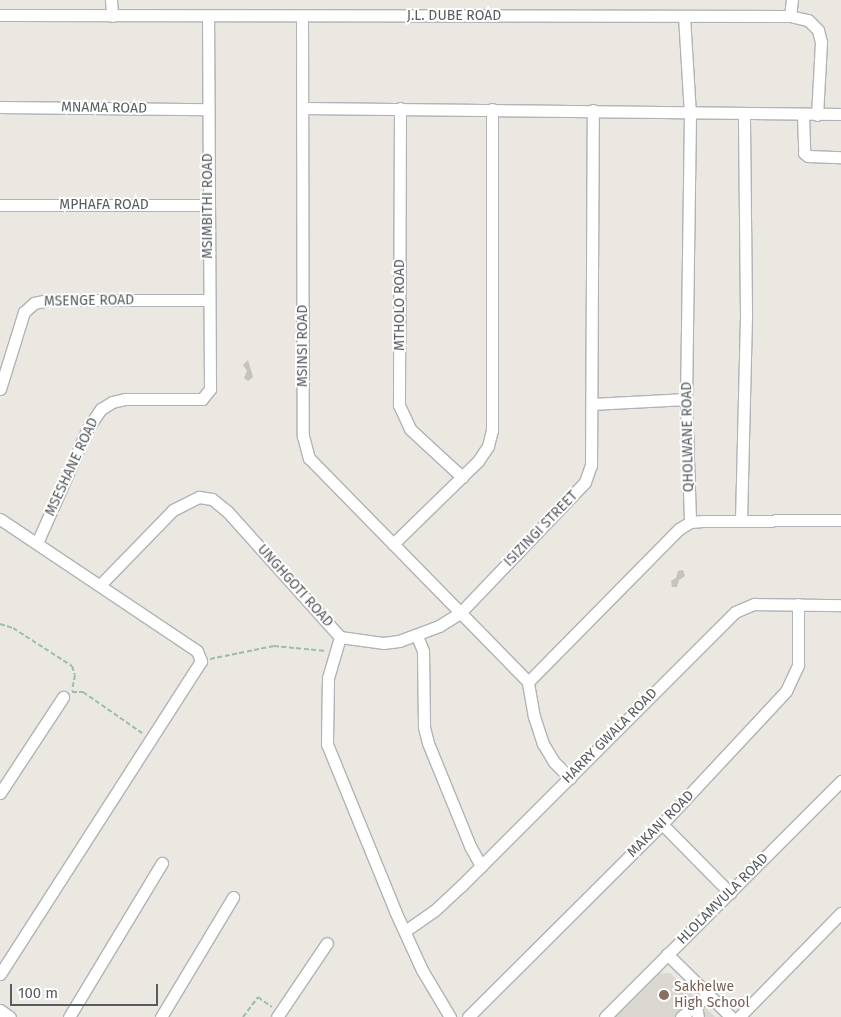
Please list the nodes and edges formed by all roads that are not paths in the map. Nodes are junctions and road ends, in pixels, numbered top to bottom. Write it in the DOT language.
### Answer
graph roads {
  1 [pos="111,0"];
  2 [pos="792,0"];
  3 [pos="0,15"];
  4 [pos="112,16"];
  5 [pos="208,16"];
  6 [pos="302,16"];
  7 [pos="684,16"];
  8 [pos="790,16"];
  9 [pos="0,107"];
  10 [pos="303,108"];
  11 [pos="400,108"];
  12 [pos="208,109"];
  13 [pos="492,109"];
  14 [pos="593,110"];
  15 [pos="690,114"];
  16 [pos="744,114"];
  17 [pos="817,114"];
  18 [pos="841,114"];
  19 [pos="803,115"];
  20 [pos="841,158"];
  21 [pos="0,205"];
  22 [pos="208,205"];
  23 [pos="209,300"];
  24 [pos="0,389"];
  25 [pos="206,396"];
  26 [pos="686,399"];
  27 [pos="592,404"];
  28 [pos="462,477"];
  29 [pos="0,519"];
  30 [pos="841,520"];
  31 [pos="740,521"];
  32 [pos="690,522"];
  33 [pos="37,544"];
  34 [pos="393,544"];
  35 [pos="100,585"];
  36 [pos="798,604"];
  37 [pos="841,605"];
  38 [pos="460,613"];
  39 [pos="417,636"];
  40 [pos="340,637"];
  41 [pos="528,682"];
  42 [pos="68,694"];
  43 [pos="570,778"];
  44 [pos="841,781"];
  45 [pos="0,793"];
  46 [pos="662,824"];
  47 [pos="162,863"];
  48 [pos="481,866"];
  49 [pos="730,893"];
  50 [pos="233,897"];
  51 [pos="841,913"];
  52 [pos="405,931"];
  53 [pos="327,942"];
  54 [pos="667,954"];
  55 [pos="0,974"];
  56 [pos="708,994"];
  57 [pos="696,1005"];
  58 [pos="0,1010"];
  59 [pos="278,1015"];
  60 [pos="10,1017"];
  61 [pos="69,1017"];
  62 [pos="161,1017"];
  63 [pos="450,1017"];
  64 [pos="468,1017"];
  65 [pos="605,1017"];
  66 [pos="681,1017"];
  67 [pos="698,1017"];
  68 [pos="731,1017"];
  69 [pos="739,1017"];
  1 -- 4 [label="street"];
  2 -- 8 [label="street"];
  3 -- 4 [label="street, J.L. DUBE ROAD"];
  4 -- 5 [label="street, J.L. DUBE ROAD"];
  5 -- 6 [label="street, J.L. DUBE ROAD"];
  5 -- 12 [label="street, MSIMBITHI ROAD"];
  6 -- 7 [label="street, J.L. DUBE ROAD"];
  6 -- 10 [label="street, MSINSI ROAD"];
  7 -- 8 [label="street, J.L. DUBE ROAD"];
  7 -- 15 [label="street, QHOLWANE ROAD"];
  8 -- 17 [label="street, J.L. DUBE ROAD"];
  9 -- 12 [label="street, MNAMA ROAD"];
  10 -- 11 [label="street"];
  10 -- 34 [label="street, MSINSI ROAD"];
  11 -- 13 [label="street"];
  11 -- 28 [label="street, MTHOLO ROAD"];
  12 -- 22 [label="street, MSIMBITHI ROAD"];
  13 -- 14 [label="street"];
  13 -- 28 [label="street"];
  14 -- 15 [label="street"];
  14 -- 27 [label="street, ISIZINGI STREET"];
  15 -- 16 [label="street"];
  15 -- 26 [label="street, QHOLWANE ROAD"];
  16 -- 19 [label="street"];
  16 -- 31 [label="street"];
  17 -- 18 [label="street"];
  17 -- 19 [label="street"];
  19 -- 20 [label="street"];
  21 -- 22 [label="street, MPHAFA ROAD"];
  22 -- 23 [label="street, MSIMBITHI ROAD"];
  23 -- 24 [label="street, MSENGE ROAD"];
  23 -- 25 [label="street, MSIMBITHI ROAD"];
  25 -- 33 [label="street, MSESHANE ROAD"];
  26 -- 27 [label="street"];
  26 -- 32 [label="street, QHOLWANE ROAD"];
  27 -- 38 [label="street, ISIZINGI STREET"];
  28 -- 34 [label="street"];
  29 -- 33 [label="street"];
  30 -- 31 [label="street"];
  31 -- 32 [label="street"];
  32 -- 41 [label="street"];
  33 -- 35 [label="street"];
  34 -- 38 [label="street, MSINSI ROAD"];
  35 -- 40 [label="street, UNGHGOTI ROAD"];
  35 -- 55 [label="street"];
  36 -- 37 [label="street, HARRY GWALA ROAD"];
  36 -- 43 [label="street, HARRY GWALA ROAD"];
  36 -- 46 [label="street, MAKANI ROAD"];
  38 -- 39 [label="street, ISIZINGI STREET"];
  38 -- 41 [label="street, MSINSI ROAD"];
  39 -- 40 [label="street, ISIZINGI STREET"];
  39 -- 48 [label="street"];
  40 -- 52 [label="street, UNGHGOTI ROAD"];
  41 -- 43 [label="street"];
  42 -- 45 [label="street"];
  43 -- 48 [label="street, HARRY GWALA ROAD"];
  44 -- 49 [label="street, HLOLAMVULA ROAD"];
  46 -- 49 [label="street"];
  46 -- 64 [label="street, MAKANI ROAD"];
  47 -- 61 [label="street"];
  48 -- 52 [label="street, HARRY GWALA ROAD"];
  49 -- 54 [label="street, HLOLAMVULA ROAD"];
  50 -- 62 [label="street"];
  51 -- 69 [label="street"];
  52 -- 63 [label="street, UNGHGOTI ROAD"];
  53 -- 59 [label="street"];
  54 -- 56 [label="street"];
  54 -- 65 [label="street, HLOLAMVULA ROAD"];
  56 -- 57 [label="street"];
  56 -- 68 [label="street"];
  57 -- 66 [label="street"];
  57 -- 67 [label="street"];
  58 -- 60 [label="street"];
}
